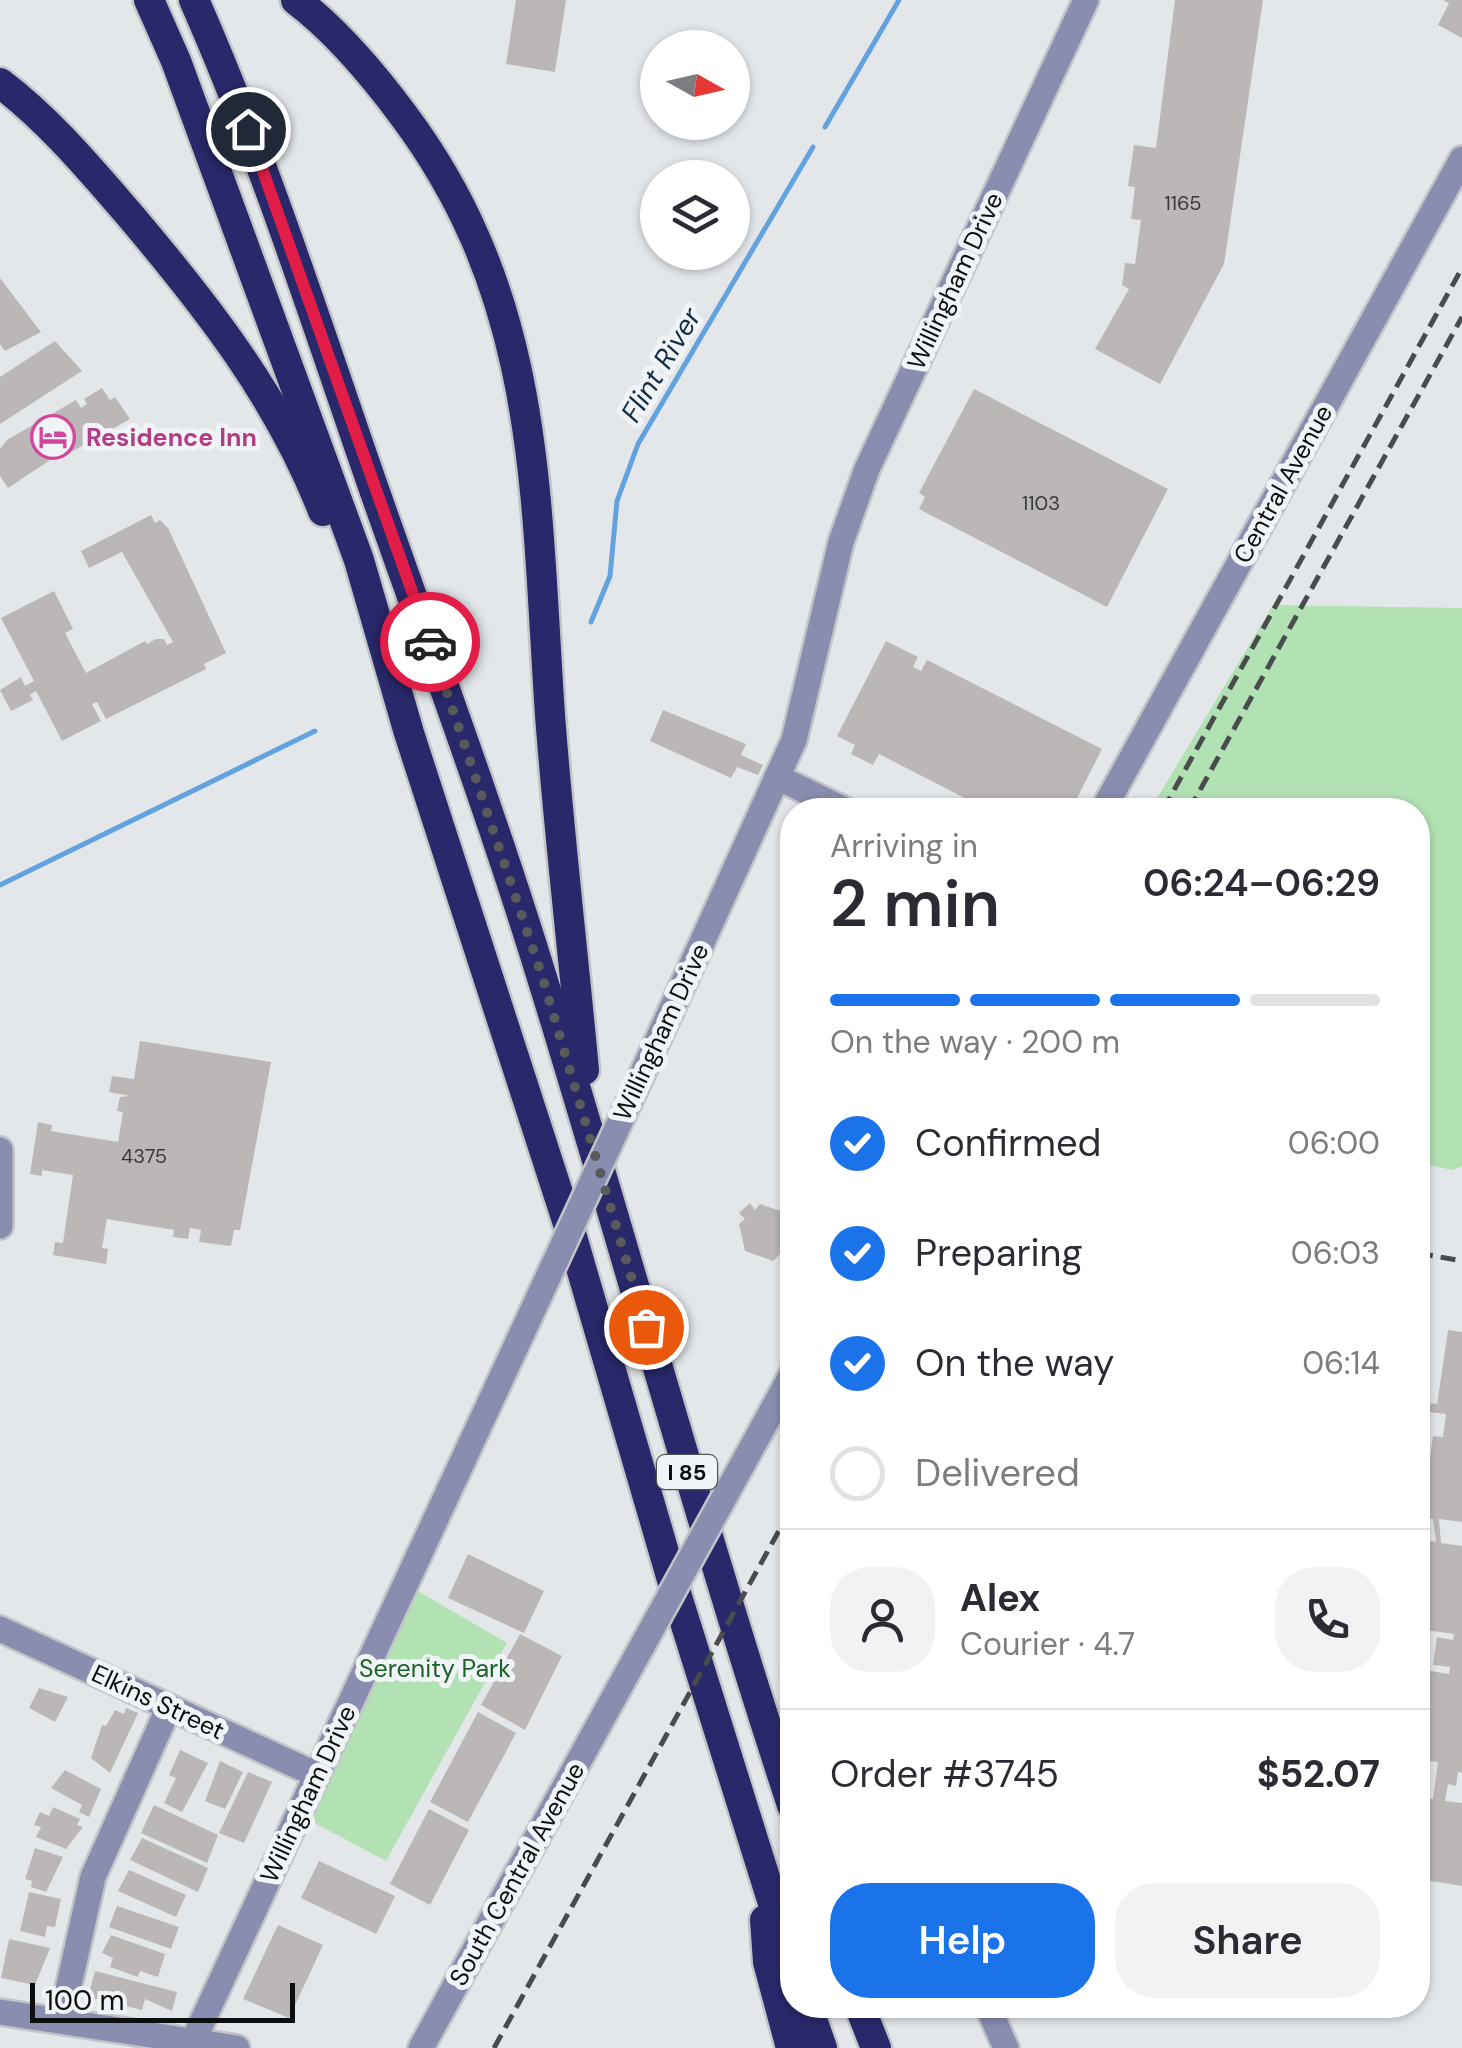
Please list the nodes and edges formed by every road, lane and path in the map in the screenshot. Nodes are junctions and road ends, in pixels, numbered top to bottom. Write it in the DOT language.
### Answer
graph roads {
  1 [pos="149,0"];
  2 [pos="194,0"];
  3 [pos="296,0"];
  4 [pos="1086,0"];
  5 [pos="0,84"];
  6 [pos="1462,159"];
  7 [pos="410,732"];
  8 [pos="778,776"];
  9 [pos="821,798"];
  10 [pos="1111,798"];
  11 [pos="590,1137"];
  12 [pos="0,1150"];
  13 [pos="0,1226"];
  14 [pos="780,1397"];
  15 [pos="0,1629"];
  16 [pos="169,1707"];
  17 [pos="780,1768"];
  18 [pos="317,1775"];
  19 [pos="761,1872"];
  20 [pos="780,1928"];
  21 [pos="780,2007"];
  22 [pos="0,2012"];
  23 [pos="783,2018"];
  24 [pos="812,2018"];
  25 [pos="865,2018"];
  26 [pos="993,2018"];
  27 [pos="61,2022"];
  28 [pos="192,2045"];
  29 [pos="237,2048"];
  30 [pos="421,2048"];
  31 [pos="791,2048"];
  32 [pos="822,2048"];
  33 [pos="876,2048"];
  34 [pos="1006,2048"];
  1 -- 7 [label="highway, I 85"];
  2 -- 11 [label="highway, I 85"];
  3 -- 11 [label="highway"];
  4 -- 8 [label="street, Willingham Drive"];
  5 -- 7 [label="highway"];
  6 -- 10 [label="street, Central Avenue"];
  7 -- 19 [label="highway, I 85"];
  8 -- 9 [label="street"];
  8 -- 18 [label="street, Willingham Drive, bridge"];
  11 -- 17 [label="highway, I 85"];
  12 -- 13 [label="street"];
  14 -- 30 [label="street, South Central Avenue, bridge"];
  15 -- 16 [label="street, Elkins Street"];
  16 -- 18 [label="street, Elkins Street"];
  16 -- 27 [label="street"];
  18 -- 28 [label="street, Willingham Drive"];
  19 -- 20 [label="highway, I 85"];
  19 -- 21 [label="highway"];
  22 -- 27 [label="street"];
  23 -- 31 [label="highway"];
  24 -- 32 [label="highway"];
  25 -- 33 [label="highway"];
  26 -- 34 [label="street"];
  27 -- 28 [label="street"];
  28 -- 29 [label="street"];
}
